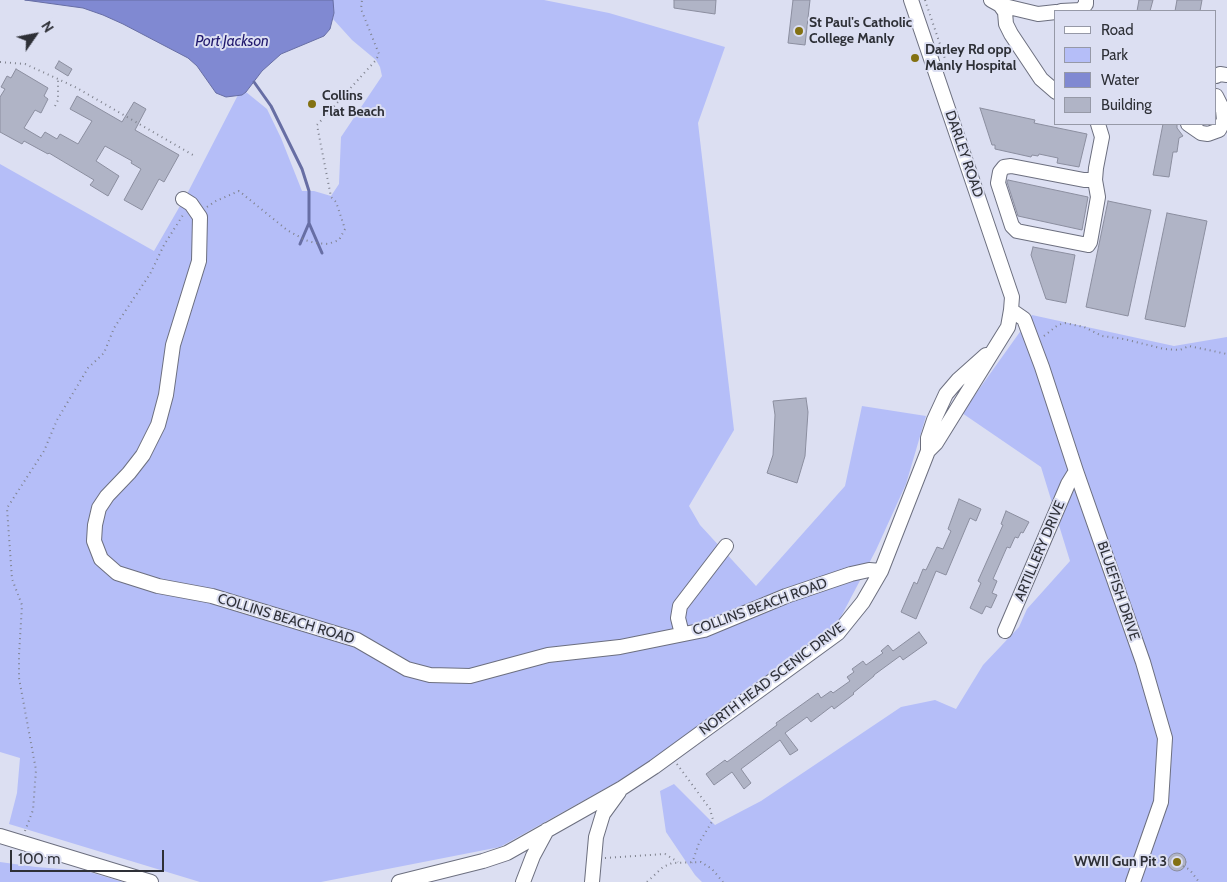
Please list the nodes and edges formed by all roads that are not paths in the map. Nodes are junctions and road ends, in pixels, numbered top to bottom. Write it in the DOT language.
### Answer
graph roads {
  1 [pos="911,0"];
  2 [pos="996,2"];
  3 [pos="1084,8"];
  4 [pos="1069,10"];
  5 [pos="1054,12"];
  6 [pos="1217,86"];
  7 [pos="1054,90"];
  8 [pos="1227,97"];
  9 [pos="1217,98"];
  10 [pos="1098,125"];
  11 [pos="1190,125"];
  12 [pos="1095,180"];
  13 [pos="187,201"];
  14 [pos="1011,310"];
  15 [pos="1076,471"];
  16 [pos="726,546"];
  17 [pos="881,571"];
  18 [pos="1005,631"];
  19 [pos="682,634"];
  20 [pos="622,788"];
  21 [pos="547,829"];
  22 [pos="0,836"];
  23 [pos="151,882"];
  24 [pos="399,882"];
  25 [pos="524,882"];
  26 [pos="592,882"];
  27 [pos="1133,882"];
  1 -- 14 [label="street, DARLEY ROAD"];
  2 -- 5 [label="street"];
  2 -- 7 [label="street"];
  3 -- 4 [label="street"];
  6 -- 8 [label="street"];
  9 -- 11 [label="street"];
  10 -- 12 [label="street"];
  12 -- 12 [label="street"];
  13 -- 19 [label="street, COLLINS BEACH ROAD"];
  14 -- 15 [label="street, BLUEFISH DRIVE"];
  14 -- 17 [label="street, NORTH HEAD SCENIC DRIVE"];
  15 -- 18 [label="street, ARTILLERY DRIVE"];
  15 -- 27 [label="street, BLUEFISH DRIVE"];
  16 -- 19 [label="street"];
  17 -- 19 [label="street, COLLINS BEACH ROAD"];
  17 -- 20 [label="street, NORTH HEAD SCENIC DRIVE"];
  20 -- 21 [label="street, NORTH HEAD SCENIC DRIVE"];
  20 -- 26 [label="street"];
  21 -- 24 [label="street, NORTH HEAD SCENIC DRIVE"];
  21 -- 25 [label="street"];
  22 -- 23 [label="street"];
}
